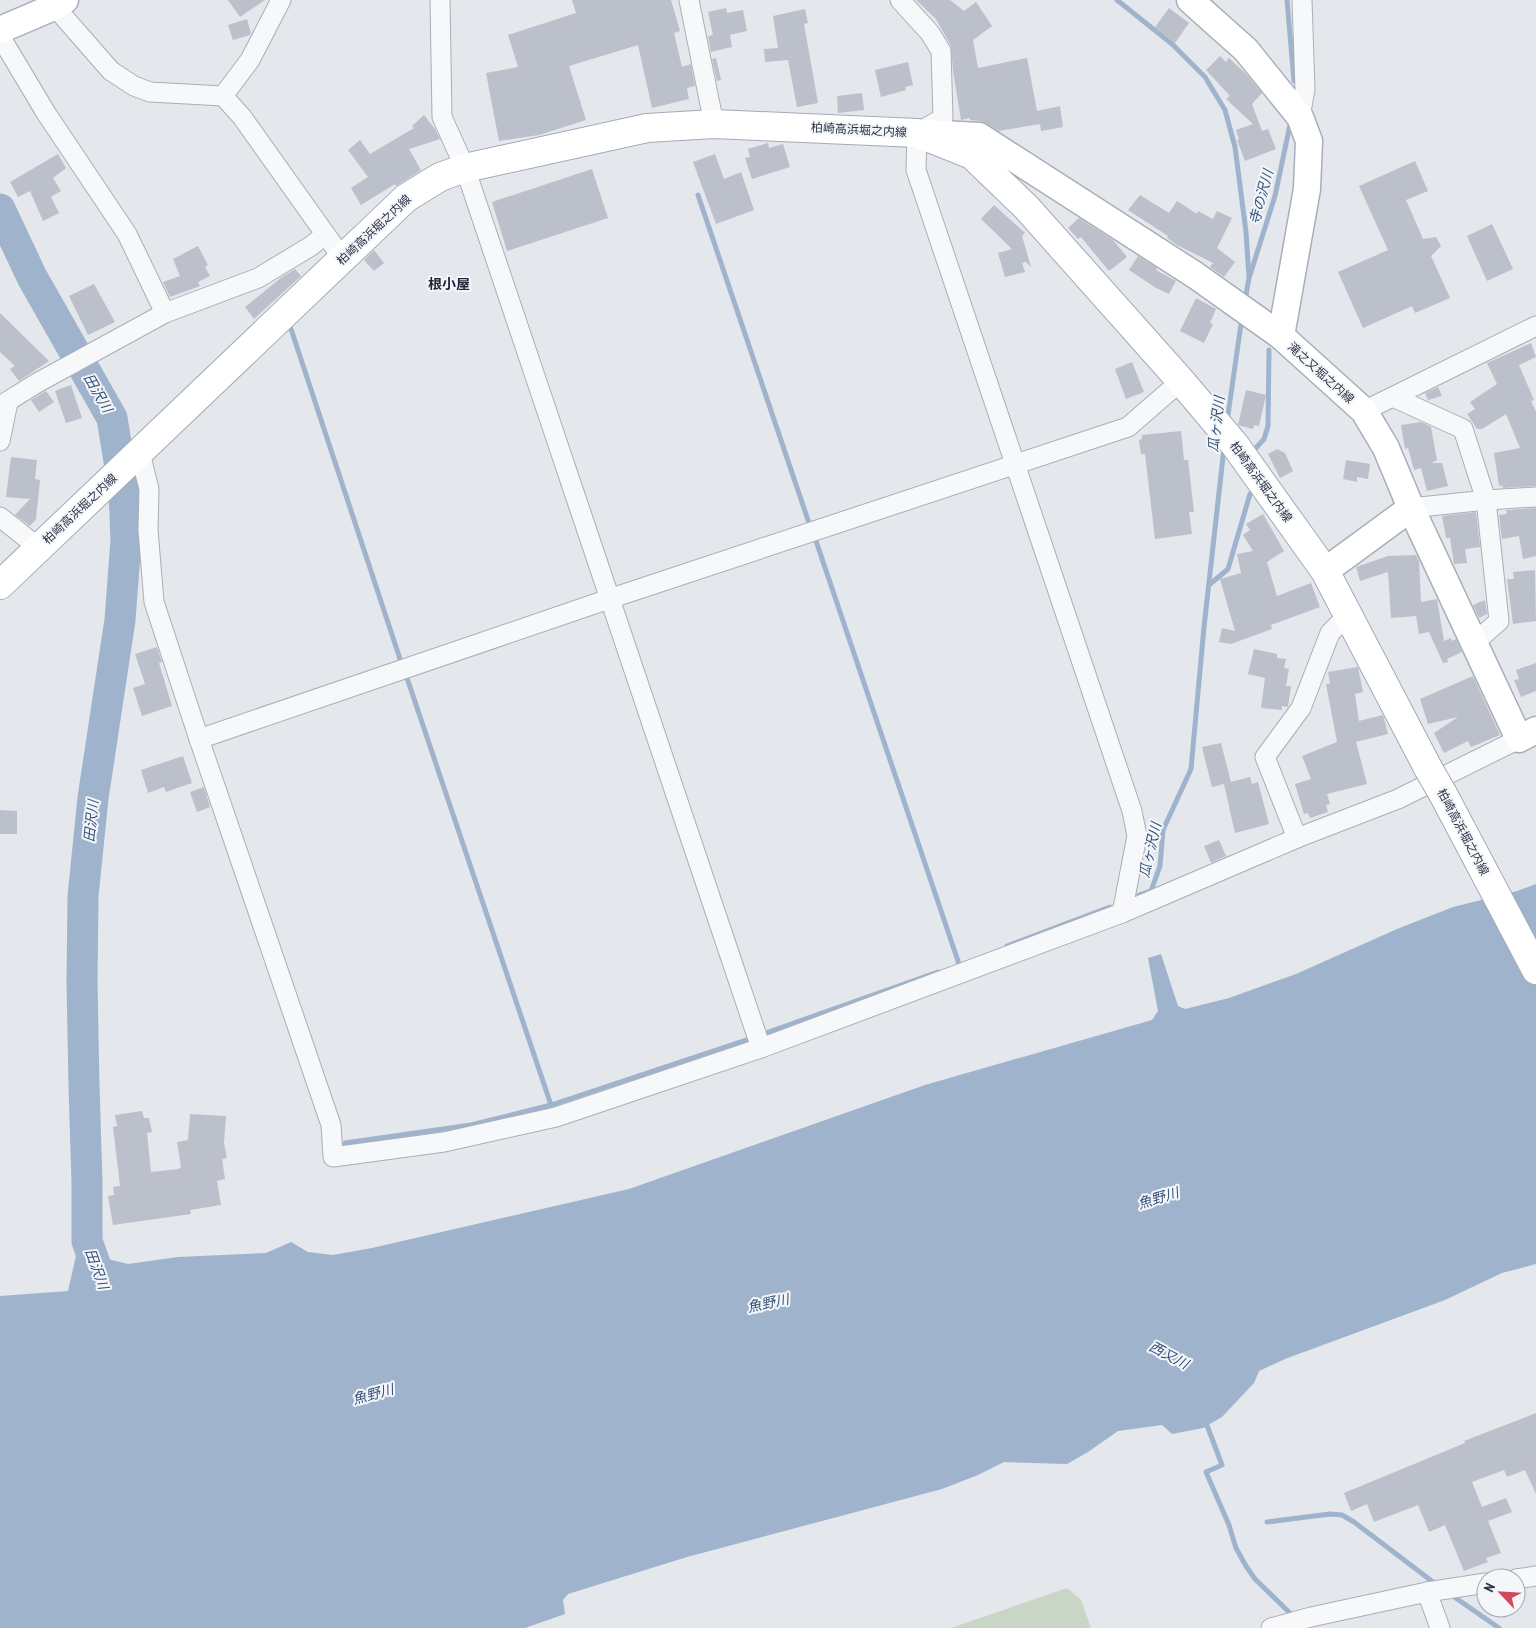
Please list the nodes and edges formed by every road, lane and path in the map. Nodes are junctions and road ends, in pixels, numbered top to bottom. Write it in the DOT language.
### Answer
graph roads {
  1 [pos="282,0"];
  2 [pos="440,0"];
  3 [pos="689,0"];
  4 [pos="900,0"];
  5 [pos="1190,0"];
  6 [pos="1302,0"];
  7 [pos="57,2"];
  8 [pos="0,30"];
  9 [pos="0,36"];
  10 [pos="223,96"];
  11 [pos="1300,118"];
  12 [pos="714,124"];
  13 [pos="917,133"];
  14 [pos="464,168"];
  15 [pos="325,235"];
  16 [pos="343,259"];
  17 [pos="165,313"];
  18 [pos="1536,326"];
  19 [pos="1281,336"];
  20 [pos="1181,381"];
  21 [pos="1393,397"];
  22 [pos="4,404"];
  23 [pos="1364,411"];
  24 [pos="0,440"];
  25 [pos="135,457"];
  26 [pos="1014,465"];
  27 [pos="1536,497"];
  28 [pos="1486,500"];
  29 [pos="1411,508"];
  30 [pos="0,517"];
  31 [pos="39,548"];
  32 [pos="1324,571"];
  33 [pos="0,585"];
  34 [pos="609,599"];
  35 [pos="1347,616"];
  36 [pos="1474,643"];
  37 [pos="1528,734"];
  38 [pos="199,739"];
  39 [pos="1297,838"];
  40 [pos="1122,913"];
  41 [pos="1536,970"];
  42 [pos="761,1048"];
  43 [pos="1476,1585"];
  44 [pos="1430,1592"];
  45 [pos="1272,1628"];
  46 [pos="1440,1628"];
  1 -- 10 [label="street"];
  2 -- 14 [label="street"];
  3 -- 12 [label="street"];
  4 -- 13 [label="street"];
  5 -- 11 [label="main road, 滝之又堀之内線"];
  6 -- 11 [label="street"];
  7 -- 8 [label="main road"];
  7 -- 10 [label="street"];
  9 -- 17 [label="street"];
  10 -- 15 [label="street"];
  11 -- 19 [label="main road, 滝之又堀之内線"];
  12 -- 13 [label="main road, 柏崎高浜堀之内線"];
  12 -- 14 [label="main road, 柏崎高浜堀之内線"];
  13 -- 19 [label="main road"];
  13 -- 20 [label="main road, 柏崎高浜堀之内線"];
  13 -- 26 [label="street"];
  14 -- 16 [label="main road, 柏崎高浜堀之内線"];
  14 -- 34 [label="street"];
  15 -- 16 [label="street"];
  15 -- 17 [label="street"];
  16 -- 25 [label="main road, 柏崎高浜堀之内線"];
  17 -- 22 [label="street"];
  18 -- 21 [label="street"];
  19 -- 23 [label="main road, 滝之又堀之内線"];
  20 -- 26 [label="street"];
  20 -- 32 [label="main road, 柏崎高浜堀之内線"];
  21 -- 23 [label="street"];
  21 -- 28 [label="street"];
  22 -- 24 [label="street"];
  23 -- 29 [label="main road, 滝之又堀之内線"];
  25 -- 31 [label="main road, 柏崎高浜堀之内線"];
  25 -- 38 [label="street"];
  26 -- 34 [label="street"];
  26 -- 40 [label="street"];
  27 -- 28 [label="street"];
  28 -- 29 [label="street"];
  28 -- 36 [label="street"];
  29 -- 32 [label="main road"];
  29 -- 36 [label="main road, 滝之又堀之内線"];
  30 -- 31 [label="street"];
  31 -- 33 [label="main road, 柏崎高浜堀之内線"];
  32 -- 35 [label="main road, 柏崎高浜堀之内線"];
  34 -- 38 [label="street"];
  34 -- 42 [label="street"];
  35 -- 39 [label="street"];
  35 -- 41 [label="main road, 柏崎高浜堀之内線, bridge"];
  36 -- 37 [label="main road, 滝之又堀之内線"];
  37 -- 39 [label="street"];
  38 -- 42 [label="street"];
  39 -- 40 [label="street"];
  40 -- 42 [label="street"];
  43 -- 44 [label="street"];
  44 -- 45 [label="street"];
  44 -- 46 [label="street"];
}
